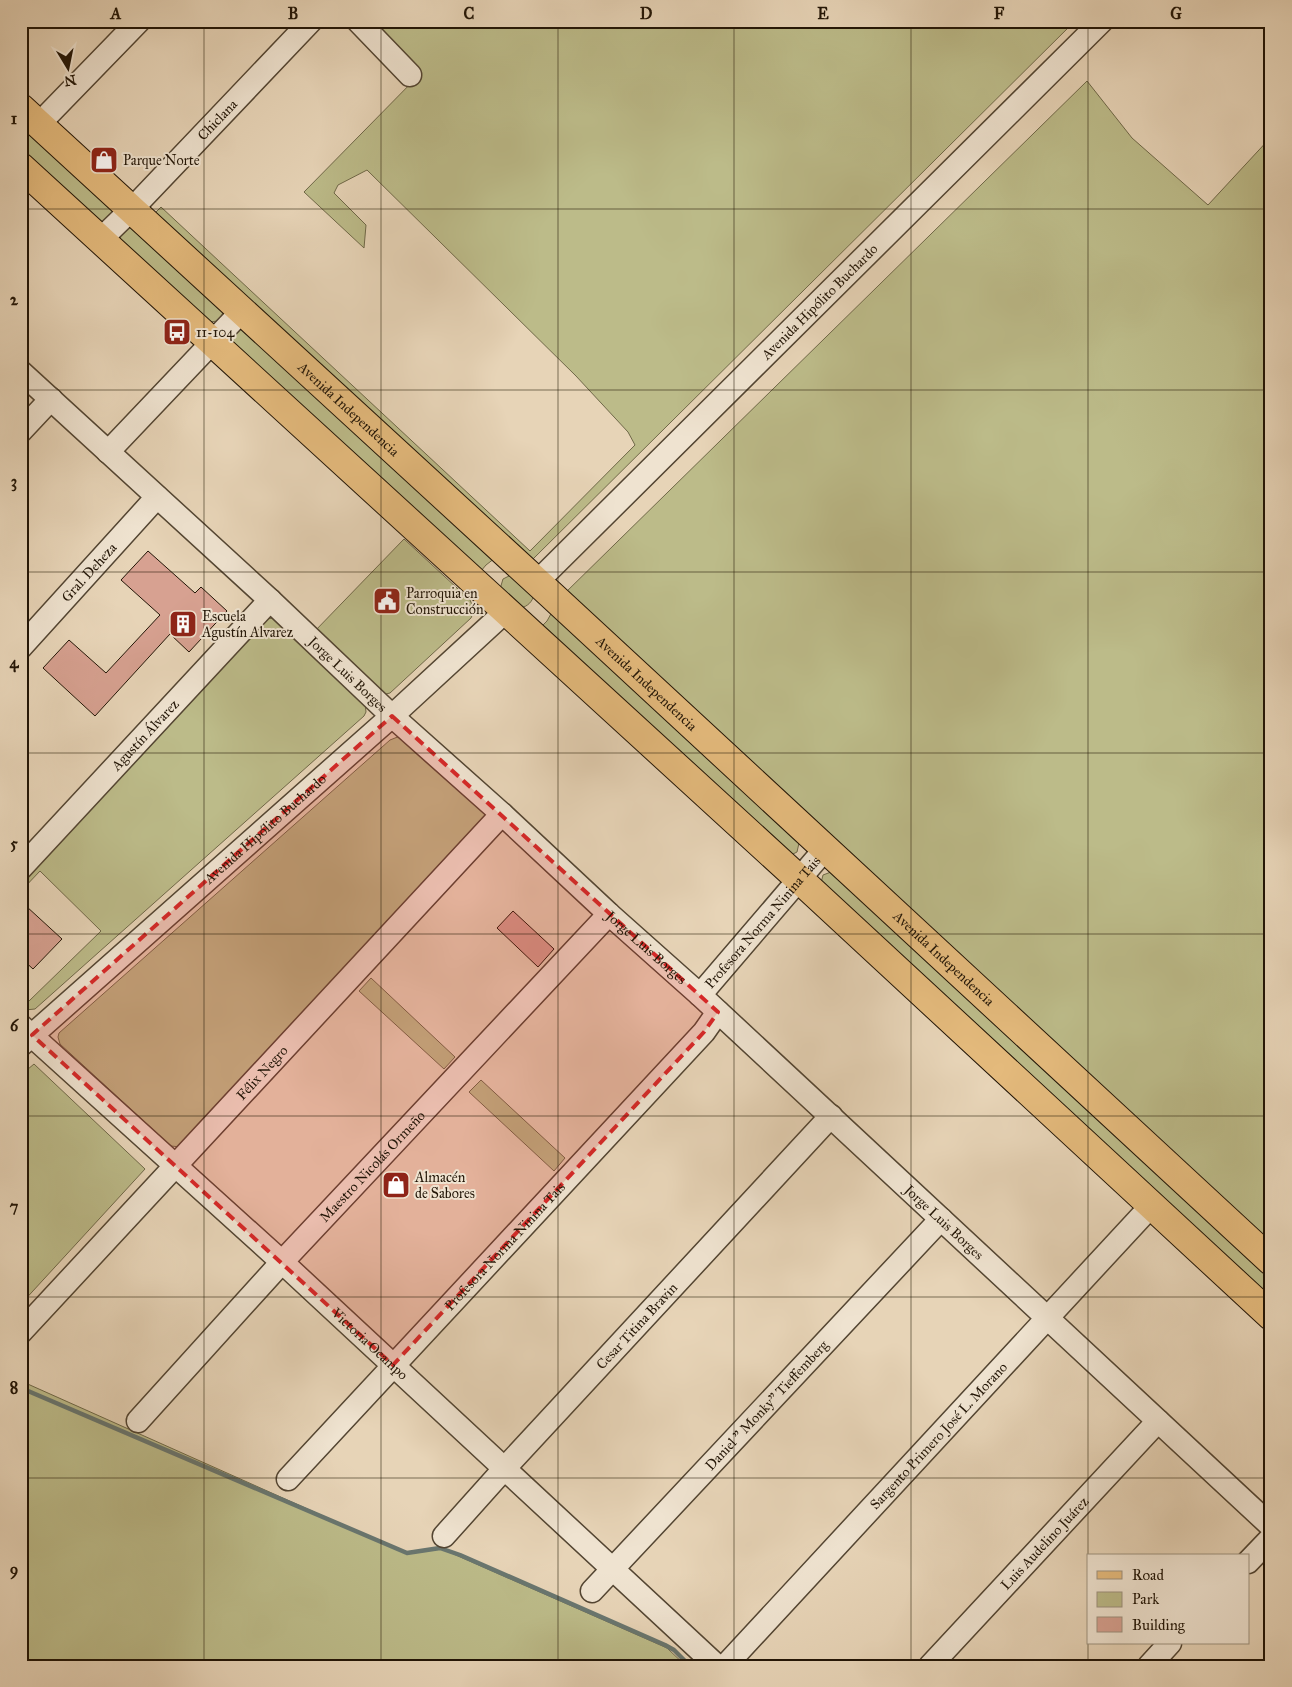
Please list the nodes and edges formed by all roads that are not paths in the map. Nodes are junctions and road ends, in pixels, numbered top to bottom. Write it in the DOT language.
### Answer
graph roads {
  1 [pos="139,21"];
  2 [pos="310,21"];
  3 [pos="358,21"];
  4 [pos="1102,21"];
  5 [pos="410,75"];
  6 [pos="30,116"];
  7 [pos="21,167"];
  8 [pos="133,208"];
  9 [pos="100,240"];
  10 [pos="242,311"];
  11 [pos="212,342"];
  12 [pos="21,372"];
  13 [pos="51,399"];
  14 [pos="21,431"];
  15 [pos="108,452"];
  16 [pos="157,497"];
  17 [pos="516,563"];
  18 [pos="542,586"];
  19 [pos="486,593"];
  20 [pos="270,600"];
  21 [pos="512,616"];
  22 [pos="21,647"];
  23 [pos="392,716"];
  24 [pos="502,814"];
  25 [pos="825,849"];
  26 [pos="21,868"];
  27 [pos="800,879"];
  28 [pos="609,914"];
  29 [pos="700,995"];
  30 [pos="718,1012"];
  31 [pos="25,1035"];
  32 [pos="831,1116"];
  33 [pos="175,1166"];
  34 [pos="1151,1206"];
  35 [pos="941,1219"];
  36 [pos="282,1262"];
  37 [pos="1271,1262"];
  38 [pos="1271,1316"];
  39 [pos="1048,1318"];
  40 [pos="21,1332"];
  41 [pos="393,1365"];
  42 [pos="1158,1420"];
  43 [pos="138,1421"];
  44 [pos="504,1468"];
  45 [pos="288,1479"];
  46 [pos="1271,1526"];
  47 [pos="444,1536"];
  48 [pos="1271,1538"];
  49 [pos="1250,1560"];
  50 [pos="613,1569"];
  51 [pos="592,1592"];
  52 [pos="717,1666"];
  53 [pos="725,1666"];
  54 [pos="930,1666"];
  1 -- 6 [label="street"];
  2 -- 8 [label="street, Chiclana"];
  3 -- 5 [label="street"];
  4 -- 18 [label="street, Avenida Hipólito Buchardo"];
  6 -- 8 [label="main road, Avenida Independencia"];
  7 -- 9 [label="main road"];
  8 -- 9 [label="street, Chiclana"];
  8 -- 10 [label="main road, Avenida Independencia"];
  9 -- 11 [label="main road"];
  10 -- 11 [label="street"];
  10 -- 17 [label="main road, Avenida Independencia"];
  11 -- 15 [label="street"];
  11 -- 19 [label="main road"];
  12 -- 13 [label="street, Jorge Luis Borges"];
  13 -- 14 [label="street"];
  13 -- 15 [label="street, Jorge Luis Borges"];
  15 -- 16 [label="street, Jorge Luis Borges"];
  16 -- 20 [label="street, Jorge Luis Borges"];
  16 -- 22 [label="street, Gral. Deheza"];
  17 -- 18 [label="main road, Avenida Independencia"];
  17 -- 19 [label="main road"];
  18 -- 21 [label="main road"];
  18 -- 25 [label="main road, Avenida Independencia"];
  19 -- 21 [label="main road"];
  20 -- 23 [label="street, Jorge Luis Borges"];
  20 -- 26 [label="street, Agustín Álvarez"];
  21 -- 23 [label="street, Avenida Hipólito Buchardo"];
  21 -- 27 [label="main road"];
  23 -- 24 [label="street, Jorge Luis Borges"];
  23 -- 31 [label="street, Avenida Hipólito Buchardo"];
  24 -- 28 [label="street, Jorge Luis Borges"];
  24 -- 33 [label="street, Félix Negro"];
  25 -- 27 [label="street, Profesora Norma Ninina Tais"];
  25 -- 37 [label="main road, Avenida Independencia"];
  27 -- 29 [label="street, Profesora Norma Ninina Tais"];
  27 -- 34 [label="main road"];
  28 -- 29 [label="street, Jorge Luis Borges"];
  28 -- 36 [label="street, Maestro Nicolás Ormeño"];
  29 -- 30 [label="street, Jorge Luis Borges"];
  30 -- 32 [label="street, Jorge Luis Borges"];
  30 -- 41 [label="street, Profesora Norma Ninina Tais"];
  31 -- 33 [label="street, Victoria Ocampo"];
  32 -- 35 [label="street, Jorge Luis Borges"];
  32 -- 44 [label="street, Cesar Titina Bravin"];
  33 -- 36 [label="street, Victoria Ocampo"];
  33 -- 40 [label="street, Félix Negro"];
  34 -- 38 [label="main road"];
  34 -- 39 [label="street, Sargento Primero José L. Morano"];
  35 -- 39 [label="street, Jorge Luis Borges"];
  35 -- 50 [label="street, Daniel \" Monky\" Tieffemberg"];
  36 -- 41 [label="street, Victoria Ocampo"];
  36 -- 43 [label="street, Maestro Nicolás Ormeño"];
  39 -- 42 [label="street, Jorge Luis Borges"];
  39 -- 53 [label="street, Sargento Primero José L. Morano"];
  41 -- 44 [label="street, Victoria Ocampo"];
  41 -- 45 [label="street, Profesora Norma Ninina Tais"];
  42 -- 46 [label="street, Jorge Luis Borges"];
  42 -- 54 [label="street, Luis Audelino Juárez"];
  44 -- 47 [label="street, Cesar Titina Bravin"];
  44 -- 50 [label="street, Victoria Ocampo"];
  48 -- 49 [label="street"];
  50 -- 51 [label="street, Daniel \" Monky\" Tieffemberg"];
  50 -- 52 [label="street, Victoria Ocampo"];
}
